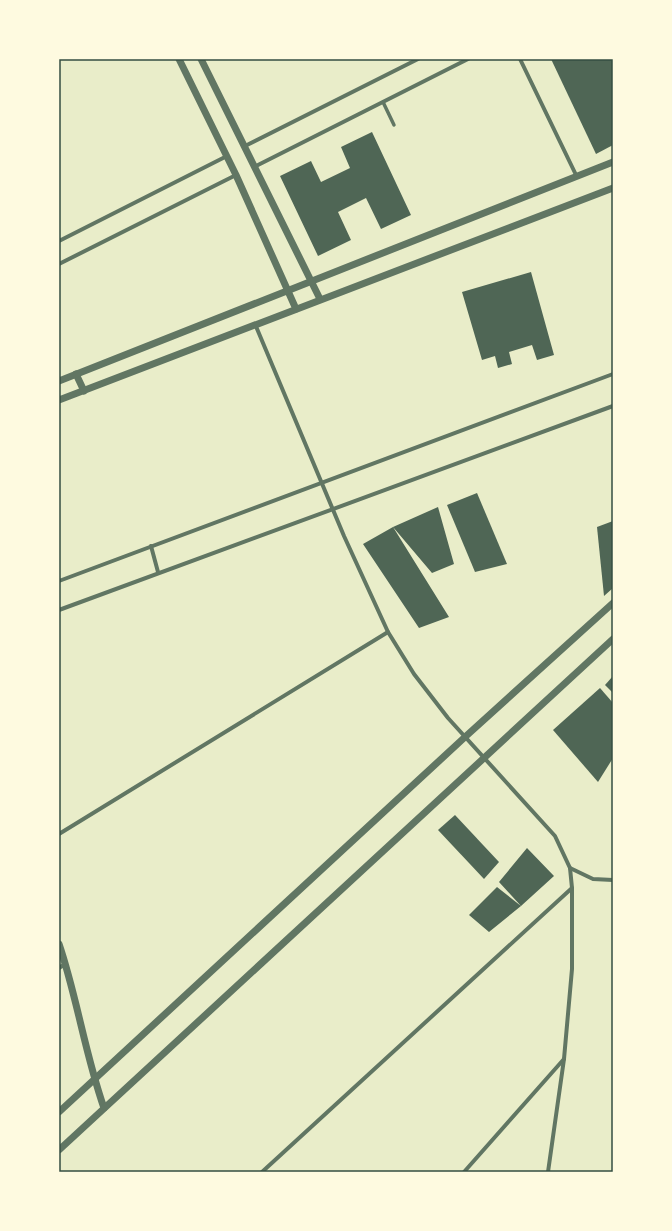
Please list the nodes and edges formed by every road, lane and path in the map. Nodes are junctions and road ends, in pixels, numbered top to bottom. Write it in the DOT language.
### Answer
graph roads {
  1 [pos="179,59"];
  2 [pos="201,59"];
  3 [pos="418,59"];
  4 [pos="468,59"];
  5 [pos="520,59"];
  6 [pos="383,102"];
  7 [pos="394,125"];
  8 [pos="245,146"];
  9 [pos="227,156"];
  10 [pos="613,162"];
  11 [pos="256,166"];
  12 [pos="236,175"];
  13 [pos="577,176"];
  14 [pos="613,188"];
  15 [pos="59,241"];
  16 [pos="59,264"];
  17 [pos="312,281"];
  18 [pos="288,292"];
  19 [pos="320,300"];
  20 [pos="296,309"];
  21 [pos="255,324"];
  22 [pos="76,374"];
  23 [pos="613,374"];
  24 [pos="59,381"];
  25 [pos="84,391"];
  26 [pos="59,400"];
  27 [pos="613,406"];
  28 [pos="322,483"];
  29 [pos="332,509"];
  30 [pos="151,546"];
  31 [pos="158,572"];
  32 [pos="59,581"];
  33 [pos="613,603"];
  34 [pos="59,610"];
  35 [pos="388,632"];
  36 [pos="613,639"];
  37 [pos="465,737"];
  38 [pos="483,757"];
  39 [pos="59,834"];
  40 [pos="570,868"];
  41 [pos="613,880"];
  42 [pos="572,888"];
  43 [pos="59,944"];
  44 [pos="66,964"];
  45 [pos="59,968"];
  46 [pos="564,1059"];
  47 [pos="94,1080"];
  48 [pos="104,1108"];
  49 [pos="59,1112"];
  50 [pos="59,1150"];
  51 [pos="262,1172"];
  52 [pos="464,1172"];
  53 [pos="548,1172"];
  1 -- 9 [label="street"];
  2 -- 8 [label="street"];
  3 -- 8 [label="street"];
  4 -- 6 [label="street"];
  5 -- 13 [label="street"];
  6 -- 7 [label="street"];
  6 -- 11 [label="street"];
  8 -- 11 [label="street"];
  9 -- 12 [label="street"];
  9 -- 15 [label="street"];
  10 -- 13 [label="street"];
  11 -- 17 [label="street"];
  12 -- 16 [label="street"];
  12 -- 18 [label="street"];
  13 -- 17 [label="street"];
  14 -- 19 [label="street"];
  17 -- 18 [label="street"];
  17 -- 19 [label="street"];
  18 -- 20 [label="street"];
  18 -- 22 [label="street"];
  19 -- 20 [label="street"];
  20 -- 21 [label="street"];
  21 -- 25 [label="street"];
  21 -- 28 [label="street"];
  22 -- 24 [label="street"];
  22 -- 25 [label="street"];
  23 -- 28 [label="street"];
  25 -- 26 [label="street"];
  27 -- 29 [label="street"];
  28 -- 29 [label="street"];
  28 -- 30 [label="street"];
  29 -- 31 [label="street"];
  29 -- 35 [label="street"];
  30 -- 31 [label="street"];
  30 -- 32 [label="street"];
  31 -- 34 [label="street"];
  33 -- 37 [label="street"];
  35 -- 37 [label="street"];
  35 -- 39 [label="street"];
  36 -- 38 [label="street"];
  37 -- 38 [label="street"];
  37 -- 47 [label="street"];
  38 -- 40 [label="street"];
  38 -- 48 [label="street"];
  40 -- 41 [label="street"];
  40 -- 42 [label="street"];
  42 -- 46 [label="street"];
  42 -- 51 [label="street"];
  43 -- 44 [label="street"];
  44 -- 45 [label="street"];
  44 -- 47 [label="street"];
  46 -- 52 [label="street"];
  46 -- 53 [label="street"];
  47 -- 48 [label="street"];
  47 -- 49 [label="street"];
  48 -- 50 [label="street"];
}
